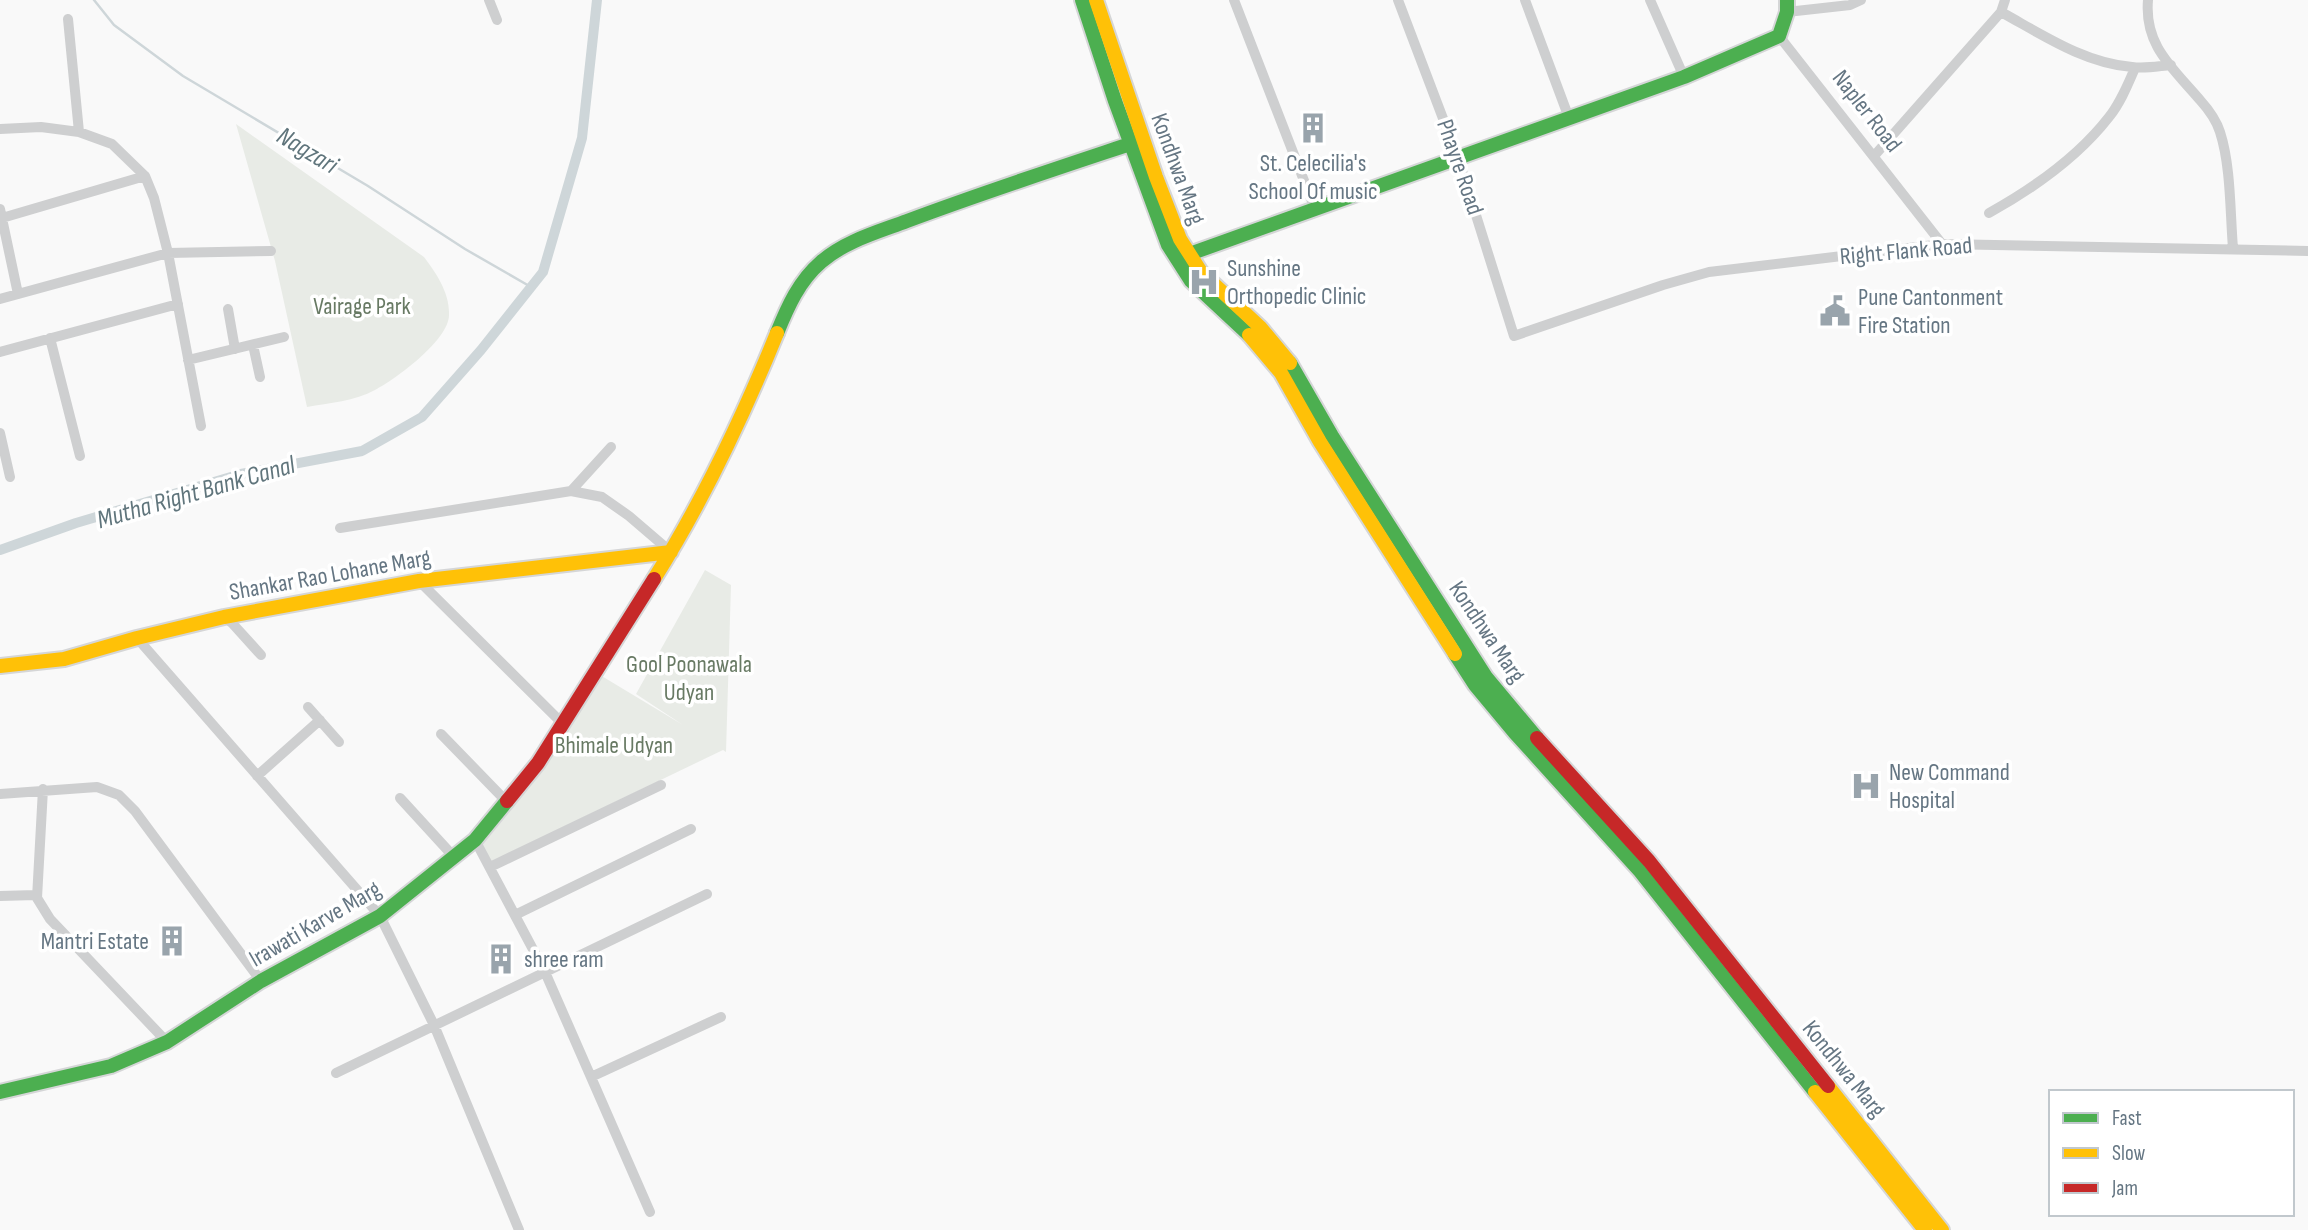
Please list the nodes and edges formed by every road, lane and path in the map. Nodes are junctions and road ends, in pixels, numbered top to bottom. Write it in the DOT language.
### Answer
graph roads {
  1 [pos="489,0"];
  2 [pos="1082,0"];
  3 [pos="1096,0"];
  4 [pos="1234,0"];
  5 [pos="1398,0"];
  6 [pos="1525,0"];
  7 [pos="1650,0"];
  8 [pos="1861,0"];
  9 [pos="2005,0"];
  10 [pos="2148,0"];
  11 [pos="1787,6"];
  12 [pos="2001,12"];
  13 [pos="68,19"];
  14 [pos="497,19"];
  15 [pos="1779,36"];
  16 [pos="2171,65"];
  17 [pos="2135,68"];
  18 [pos="1684,77"];
  19 [pos="1569,118"];
  20 [pos="0,129"];
  21 [pos="79,132"];
  22 [pos="1137,141"];
  23 [pos="1874,156"];
  24 [pos="1458,158"];
  25 [pos="145,176"];
  26 [pos="1315,209"];
  27 [pos="1989,213"];
  28 [pos="1,214"];
  29 [pos="2,233"];
  30 [pos="1942,244"];
  31 [pos="2233,248"];
  32 [pos="271,251"];
  33 [pos="2308,251"];
  34 [pos="169,253"];
  35 [pos="1183,257"];
  36 [pos="18,294"];
  37 [pos="0,299"];
  38 [pos="178,304"];
  39 [pos="228,310"];
  40 [pos="1514,336"];
  41 [pos="50,338"];
  42 [pos="284,338"];
  43 [pos="253,345"];
  44 [pos="235,349"];
  45 [pos="0,352"];
  46 [pos="188,360"];
  47 [pos="260,377"];
  48 [pos="201,426"];
  49 [pos="0,433"];
  50 [pos="611,447"];
  51 [pos="80,456"];
  52 [pos="10,477"];
  53 [pos="571,491"];
  54 [pos="340,527"];
  55 [pos="671,552"];
  56 [pos="419,581"];
  57 [pos="224,617"];
  58 [pos="137,638"];
  59 [pos="261,655"];
  60 [pos="0,666"];
  61 [pos="308,707"];
  62 [pos="320,720"];
  63 [pos="564,725"];
  64 [pos="441,734"];
  65 [pos="339,742"];
  66 [pos="257,776"];
  67 [pos="661,785"];
  68 [pos="43,789"];
  69 [pos="0,794"];
  70 [pos="400,798"];
  71 [pos="507,802"];
  72 [pos="691,829"];
  73 [pos="475,840"];
  74 [pos="454,857"];
  75 [pos="490,866"];
  76 [pos="36,894"];
  77 [pos="707,894"];
  78 [pos="0,896"];
  79 [pos="515,915"];
  80 [pos="380,916"];
  81 [pos="545,972"];
  82 [pos="261,981"];
  83 [pos="721,1017"];
  84 [pos="434,1025"];
  85 [pos="1780,1036"];
  86 [pos="167,1042"];
  87 [pos="336,1073"];
  88 [pos="591,1077"];
  89 [pos="0,1092"];
  90 [pos="650,1212"];
  91 [pos="519,1230"];
  92 [pos="1925,1230"];
  93 [pos="1942,1230"];
  1 -- 14 [label="street"];
  2 -- 22 [label="main road, Kondhwa Marg"];
  3 -- 22 [label="main road, Kondhwa Marg"];
  4 -- 26 [label="street"];
  5 -- 24 [label="street, Phayre Road"];
  6 -- 19 [label="street"];
  7 -- 18 [label="street"];
  8 -- 11 [label="street"];
  9 -- 12 [label="street"];
  10 -- 16 [label="street"];
  11 -- 15 [label="main road"];
  12 -- 17 [label="street"];
  12 -- 23 [label="street"];
  13 -- 21 [label="street"];
  15 -- 18 [label="main road"];
  15 -- 23 [label="street, Napler Road"];
  16 -- 17 [label="street"];
  16 -- 31 [label="street"];
  17 -- 27 [label="street"];
  18 -- 19 [label="main road"];
  19 -- 24 [label="main road"];
  20 -- 21 [label="street"];
  21 -- 25 [label="street"];
  22 -- 35 [label="main road, Kondhwa Marg"];
  22 -- 55 [label="main road, Irawati Karve Marg"];
  23 -- 30 [label="street, Napler Road"];
  24 -- 26 [label="main road"];
  24 -- 40 [label="street, Phayre Road"];
  25 -- 28 [label="street"];
  25 -- 34 [label="street"];
  26 -- 35 [label="main road"];
  28 -- 29 [label="street"];
  29 -- 36 [label="street"];
  30 -- 31 [label="street, Right Flank Road"];
  30 -- 40 [label="street, Right Flank Road"];
  31 -- 33 [label="street, Right Flank Road"];
  32 -- 34 [label="street"];
  34 -- 36 [label="street"];
  34 -- 38 [label="street"];
  35 -- 85 [label="main road, Kondhwa Marg"];
  36 -- 37 [label="street"];
  38 -- 41 [label="street"];
  38 -- 46 [label="street"];
  39 -- 44 [label="street"];
  41 -- 45 [label="street"];
  41 -- 51 [label="street"];
  42 -- 43 [label="street"];
  43 -- 44 [label="street"];
  43 -- 47 [label="street"];
  44 -- 46 [label="street"];
  46 -- 48 [label="street"];
  49 -- 52 [label="street"];
  50 -- 53 [label="street"];
  53 -- 54 [label="street"];
  53 -- 55 [label="street"];
  55 -- 56 [label="main road, Shankar Rao Lohane Marg"];
  55 -- 63 [label="main road, Irawati Karve Marg"];
  56 -- 57 [label="main road, Shankar Rao Lohane Marg"];
  56 -- 63 [label="street"];
  57 -- 58 [label="main road, Shankar Rao Lohane Marg"];
  57 -- 59 [label="street"];
  58 -- 60 [label="main road, Shankar Rao Lohane Marg"];
  58 -- 66 [label="street"];
  61 -- 62 [label="street"];
  62 -- 65 [label="street"];
  62 -- 66 [label="street"];
  63 -- 71 [label="main road, Irawati Karve Marg"];
  64 -- 71 [label="street"];
  66 -- 80 [label="street"];
  67 -- 75 [label="street"];
  68 -- 69 [label="street"];
  68 -- 76 [label="street"];
  68 -- 82 [label="street"];
  70 -- 74 [label="street"];
  71 -- 73 [label="main road, Irawati Karve Marg"];
  72 -- 79 [label="street"];
  73 -- 74 [label="main road, Irawati Karve Marg"];
  73 -- 75 [label="street"];
  74 -- 80 [label="main road, Irawati Karve Marg"];
  75 -- 79 [label="street"];
  76 -- 78 [label="street"];
  76 -- 86 [label="street"];
  77 -- 81 [label="street"];
  79 -- 81 [label="street"];
  80 -- 82 [label="main road, Irawati Karve Marg"];
  80 -- 84 [label="street"];
  81 -- 84 [label="street"];
  81 -- 88 [label="street"];
  82 -- 86 [label="main road, Irawati Karve Marg"];
  83 -- 88 [label="street"];
  84 -- 87 [label="street"];
  84 -- 91 [label="street"];
  85 -- 92 [label="main road, Kondhwa Marg"];
  85 -- 93 [label="main road, Kondhwa Marg"];
  86 -- 89 [label="main road, Irawati Karve Marg"];
  88 -- 90 [label="street"];
}
